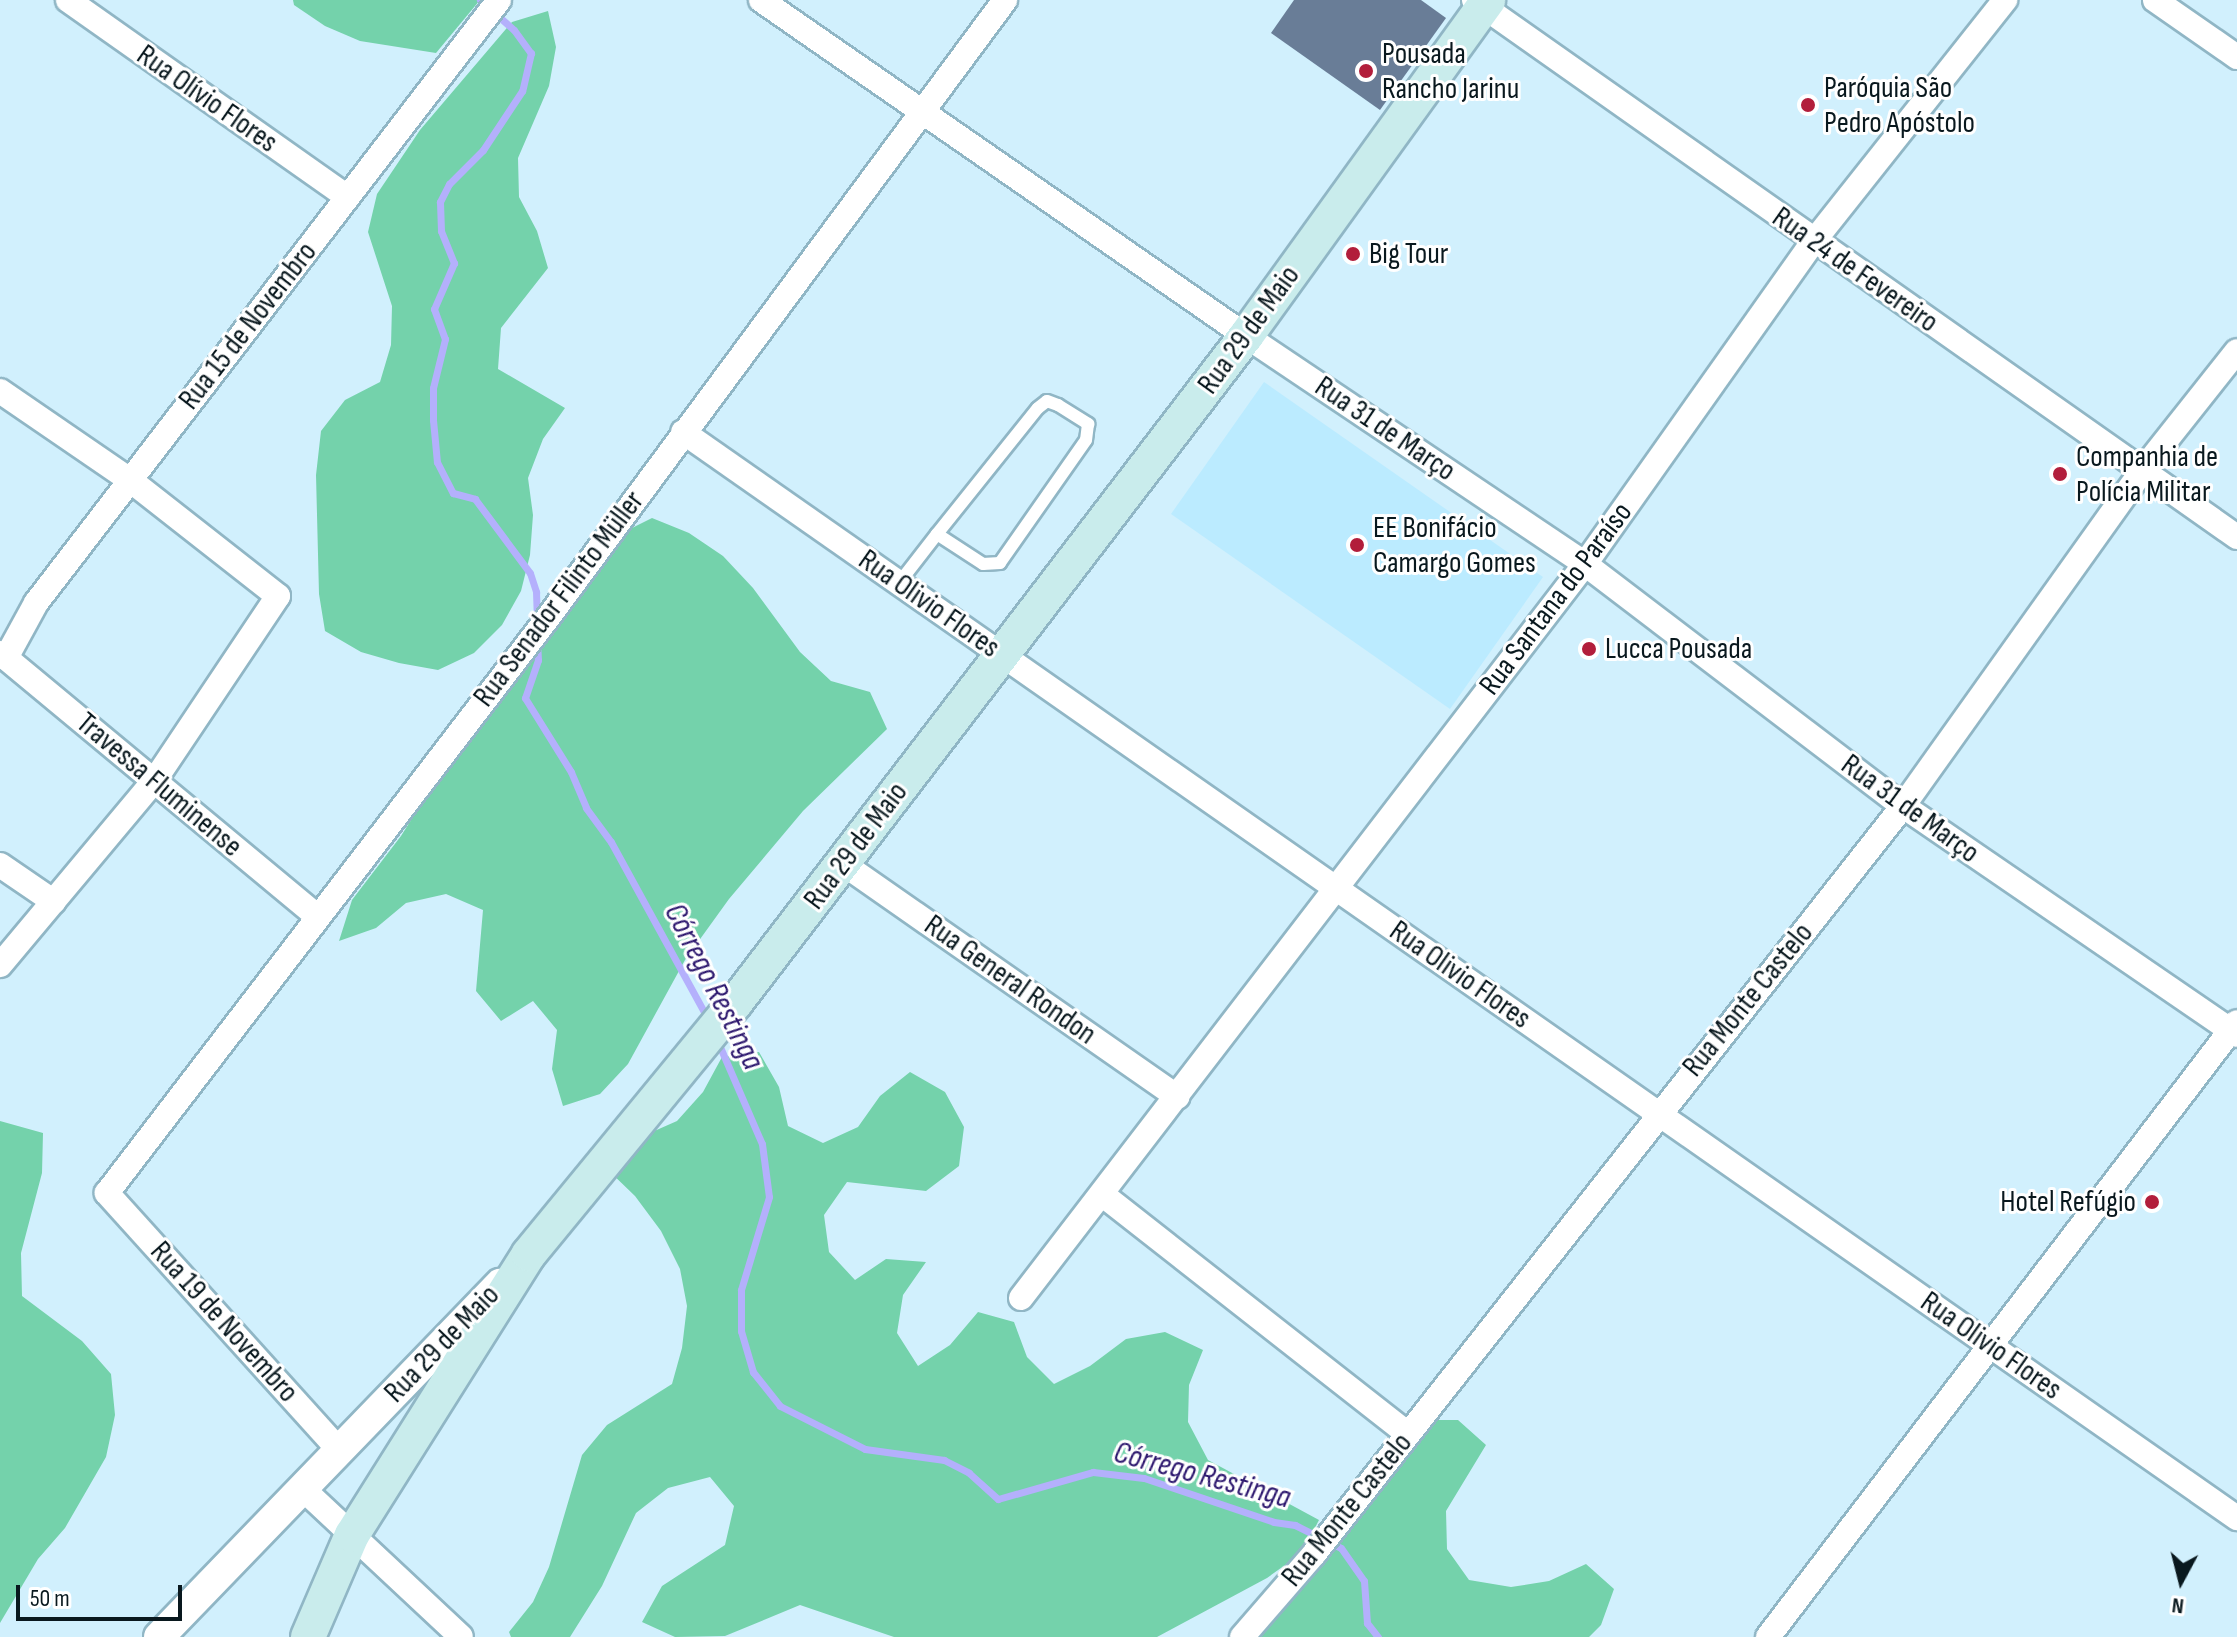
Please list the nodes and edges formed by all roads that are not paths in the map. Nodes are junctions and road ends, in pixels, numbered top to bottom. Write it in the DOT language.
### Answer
graph roads {
  1 [pos="68,0"];
  2 [pos="499,0"];
  3 [pos="761,0"];
  4 [pos="1005,0"];
  5 [pos="2005,0"];
  6 [pos="2155,0"];
  7 [pos="1482,2"];
  8 [pos="2237,57"];
  9 [pos="924,113"];
  10 [pos="347,197"];
  11 [pos="1814,241"];
  12 [pos="1246,336"];
  13 [pos="2237,351"];
  14 [pos="0,391"];
  15 [pos="683,432"];
  16 [pos="2141,472"];
  17 [pos="130,480"];
  18 [pos="937,534"];
  19 [pos="2237,537"];
  20 [pos="1585,564"];
  21 [pos="899,583"];
  22 [pos="1002,655"];
  23 [pos="3,656"];
  24 [pos="154,781"];
  25 [pos="1903,806"];
  26 [pos="842,863"];
  27 [pos="0,865"];
  28 [pos="1337,889"];
  29 [pos="54,902"];
  30 [pos="318,917"];
  31 [pos="0,965"];
  32 [pos="2235,1029"];
  33 [pos="1178,1097"];
  34 [pos="1658,1113"];
  35 [pos="107,1193"];
  36 [pos="1103,1195"];
  37 [pos="529,1254"];
  38 [pos="1021,1298"];
  39 [pos="1991,1347"];
  40 [pos="1408,1434"];
  41 [pos="340,1451"];
  42 [pos="303,1489"];
  43 [pos="2237,1518"];
  44 [pos="352,1535"];
  45 [pos="159,1637"];
  46 [pos="308,1637"];
  47 [pos="461,1637"];
  48 [pos="1242,1637"];
  49 [pos="1768,1637"];
  1 -- 10 [label="street, Rua Olívio Flores"];
  2 -- 10 [label="street, Rua 15 de Novembro"];
  3 -- 9 [label="street, Rua 31 de Março"];
  4 -- 9 [label="street, Rua Senador Filinto Müller"];
  5 -- 11 [label="street, Rua Santana do Paraíso"];
  6 -- 8 [label="street"];
  7 -- 11 [label="street, Rua 24 de Fevereiro"];
  7 -- 12 [label="main road, Rua 29 de Maio"];
  9 -- 12 [label="street, Rua 31 de Março"];
  9 -- 15 [label="street, Rua Senador Filinto Müller"];
  10 -- 17 [label="street, Rua 15 de Novembro"];
  11 -- 16 [label="street, Rua 24 de Fevereiro"];
  11 -- 20 [label="street, Rua Santana do Paraíso"];
  12 -- 20 [label="street, Rua 31 de Março"];
  12 -- 22 [label="main road, Rua 29 de Maio"];
  13 -- 16 [label="street, Rua Monte Castelo"];
  14 -- 17 [label="street"];
  15 -- 21 [label="street, Rua Olivio Flores"];
  15 -- 30 [label="street, Rua Senador Filinto Müller"];
  16 -- 19 [label="street, Rua 24 de Fevereiro"];
  16 -- 25 [label="street, Rua Monte Castelo"];
  17 -- 23 [label="street, Rua 15 de Novembro"];
  17 -- 24 [label="street"];
  18 -- 18 [label="lane"];
  18 -- 21 [label="lane"];
  20 -- 25 [label="street, Rua 31 de Março"];
  20 -- 28 [label="street, Rua Santana do Paraíso"];
  21 -- 22 [label="street, Rua Olivio Flores"];
  22 -- 26 [label="main road, Rua 29 de Maio"];
  22 -- 28 [label="street, Rua Olivio Flores"];
  23 -- 24 [label="street, Travessa Fluminense"];
  24 -- 29 [label="street"];
  24 -- 30 [label="street, Travessa Fluminense"];
  25 -- 32 [label="street, Rua 31 de Março"];
  25 -- 34 [label="street, Rua Monte Castelo"];
  26 -- 33 [label="street, Rua General Rondon"];
  26 -- 37 [label="main road, Rua 29 de Maio"];
  27 -- 29 [label="street"];
  28 -- 33 [label="street, Rua Santana do Paraíso"];
  28 -- 34 [label="street, Rua Olivio Flores"];
  29 -- 31 [label="street"];
  30 -- 35 [label="street, Rua Senador Filinto Müller"];
  32 -- 39 [label="street"];
  33 -- 36 [label="street, Rua Santana do Paraíso"];
  34 -- 39 [label="street, Rua Olivio Flores"];
  34 -- 40 [label="street, Rua Monte Castelo"];
  35 -- 41 [label="street, Rua 19 de Novembro"];
  36 -- 38 [label="street, Rua Santana do Paraíso"];
  36 -- 40 [label="street"];
  37 -- 41 [label="street, Rua 29 de Maio"];
  37 -- 44 [label="main road"];
  39 -- 43 [label="street, Rua Olivio Flores"];
  39 -- 49 [label="street"];
  40 -- 48 [label="street, Rua Monte Castelo"];
  41 -- 42 [label="street, Rua 29 de Maio"];
  42 -- 44 [label="street"];
  42 -- 45 [label="street, Rua 29 de Maio"];
  44 -- 46 [label="main road"];
  44 -- 47 [label="street"];
}
